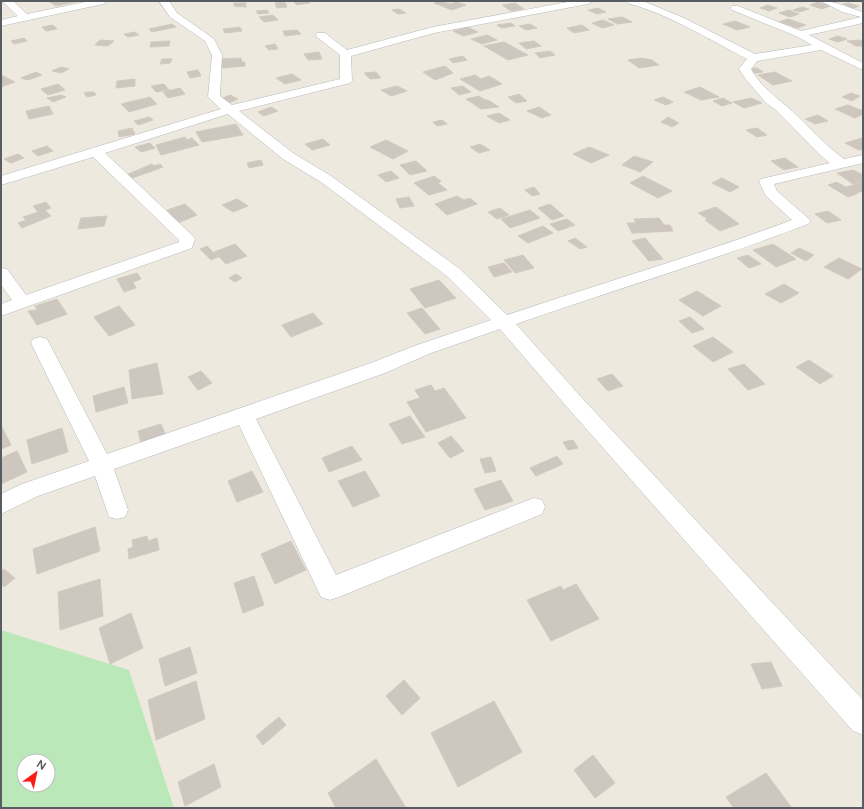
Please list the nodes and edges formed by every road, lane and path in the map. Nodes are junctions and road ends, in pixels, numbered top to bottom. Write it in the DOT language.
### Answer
graph roads {
  1 [pos="7,1"];
  2 [pos="103,1"];
  3 [pos="164,1"];
  4 [pos="588,1"];
  5 [pos="630,1"];
  6 [pos="826,1"];
  7 [pos="526,3"];
  8 [pos="735,8"];
  9 [pos="536,10"];
  10 [pos="863,15"];
  11 [pos="24,18"];
  12 [pos="863,20"];
  13 [pos="1,23"];
  14 [pos="800,34"];
  15 [pos="321,35"];
  16 [pos="822,47"];
  17 [pos="345,54"];
  18 [pos="753,58"];
  19 [pos="863,67"];
  20 [pos="229,110"];
  21 [pos="95,151"];
  22 [pos="856,162"];
  23 [pos="1,181"];
  24 [pos="1,274"];
  25 [pos="22,302"];
  26 [pos="1,310"];
  27 [pos="504,322"];
  28 [pos="40,343"];
  29 [pos="244,415"];
  30 [pos="102,465"];
  31 [pos="1,505"];
  32 [pos="534,507"];
  33 [pos="117,510"];
  34 [pos="863,721"];
  1 -- 11 [label="street"];
  2 -- 11 [label="street"];
  3 -- 20 [label="street"];
  4 -- 9 [label="street"];
  5 -- 18 [label="street"];
  6 -- 10 [label="street"];
  7 -- 9 [label="street"];
  8 -- 14 [label="street"];
  9 -- 17 [label="street"];
  11 -- 13 [label="street"];
  12 -- 14 [label="street"];
  14 -- 16 [label="street"];
  15 -- 17 [label="street"];
  16 -- 18 [label="street"];
  16 -- 19 [label="street"];
  17 -- 20 [label="street"];
  18 -- 22 [label="street"];
  20 -- 21 [label="street"];
  20 -- 27 [label="street"];
  21 -- 23 [label="street"];
  21 -- 25 [label="street"];
  22 -- 27 [label="street"];
  24 -- 25 [label="street"];
  25 -- 26 [label="street"];
  27 -- 29 [label="street"];
  27 -- 34 [label="street"];
  28 -- 30 [label="street"];
  29 -- 30 [label="street"];
  29 -- 32 [label="street"];
  30 -- 31 [label="street"];
  30 -- 33 [label="street"];
}
